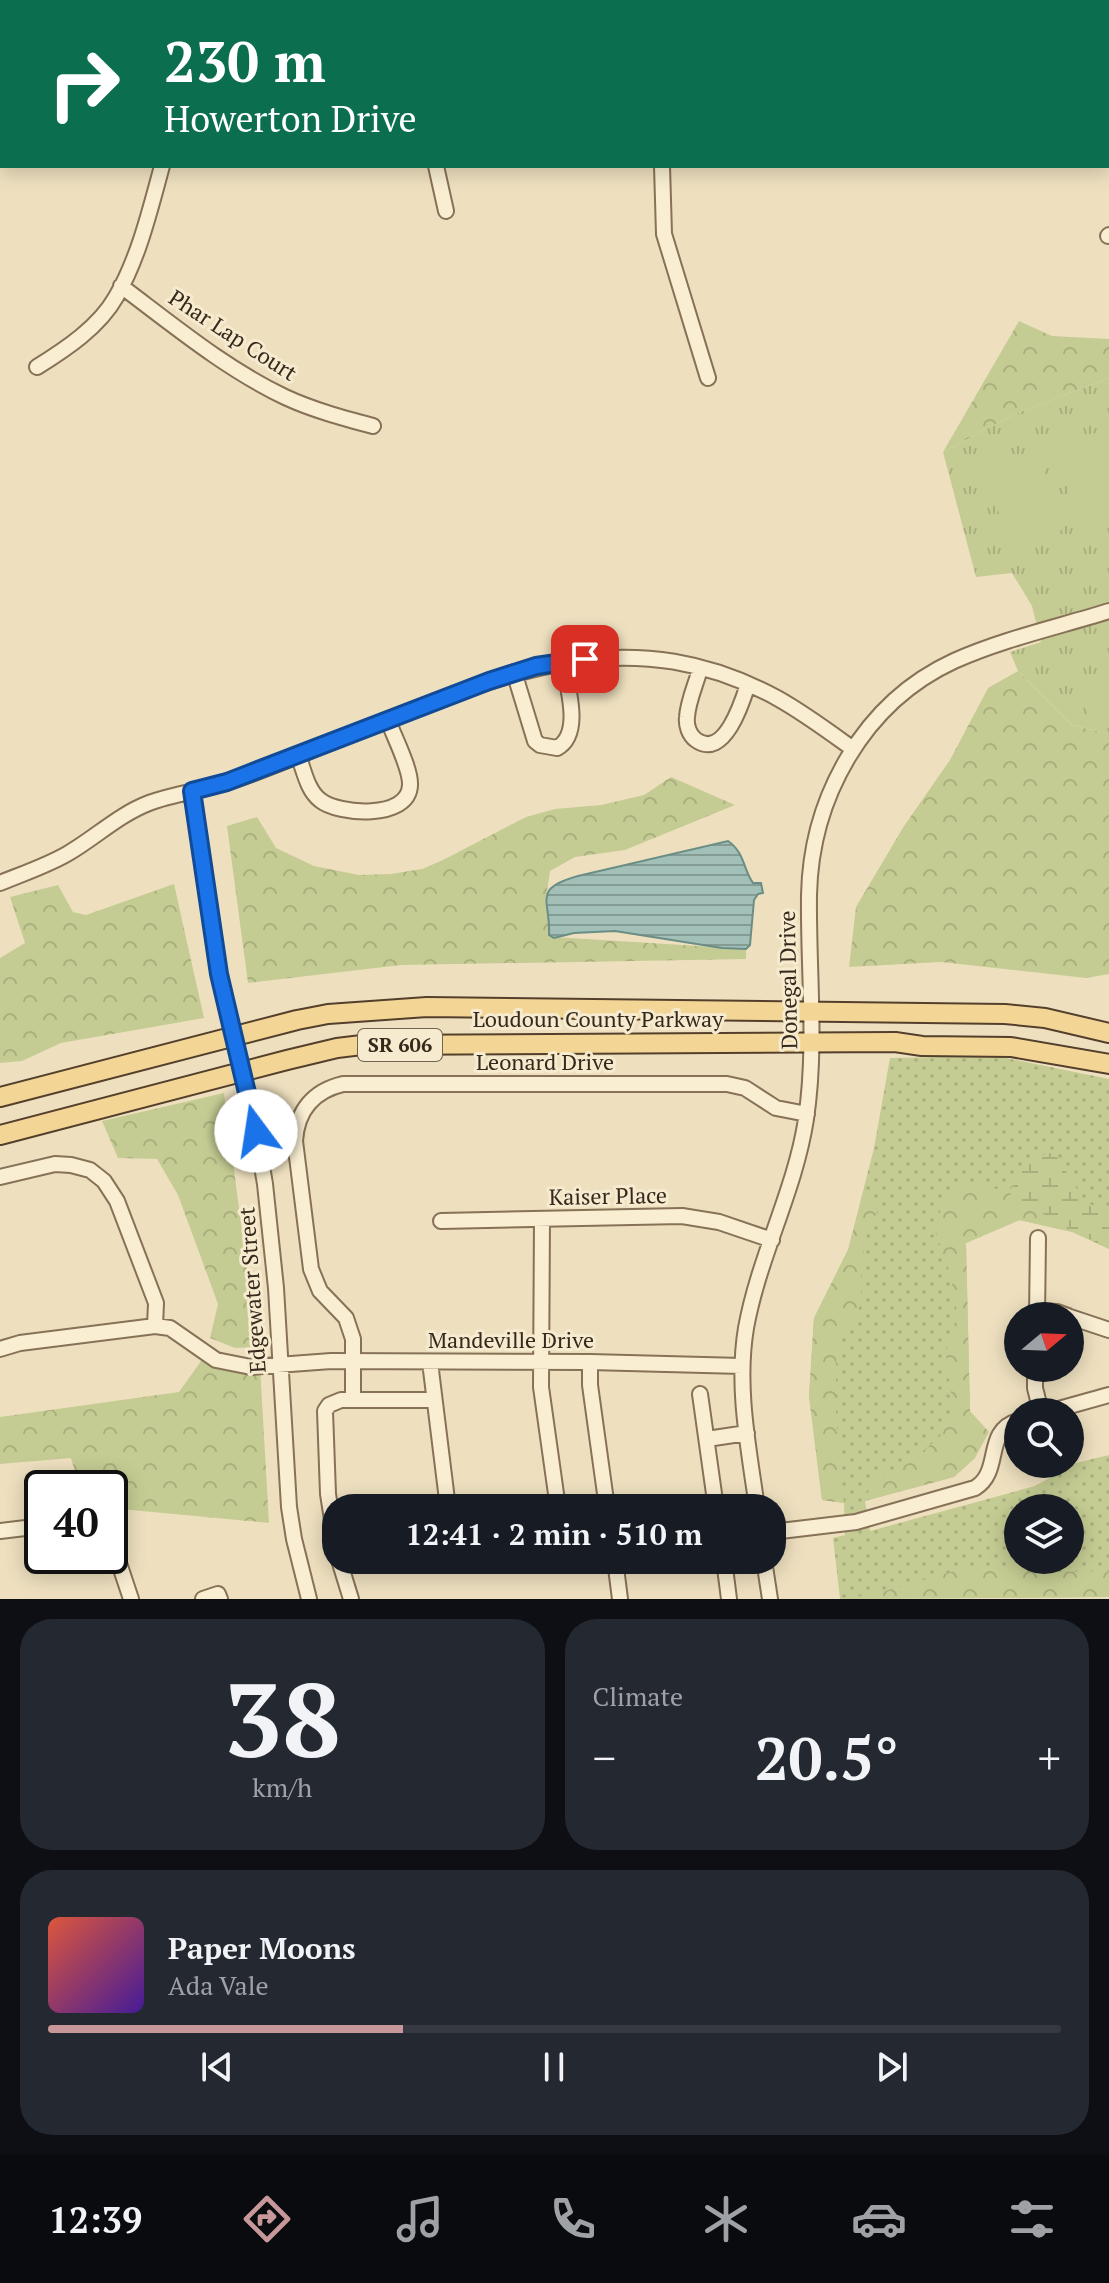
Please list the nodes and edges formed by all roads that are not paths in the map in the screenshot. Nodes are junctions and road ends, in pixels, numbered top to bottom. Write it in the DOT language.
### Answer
graph roads {
  1 [pos="161,168"];
  2 [pos="436,168"];
  3 [pos="662,168"];
  4 [pos="446,211"];
  5 [pos="121,286"];
  6 [pos="37,367"];
  7 [pos="708,378"];
  8 [pos="373,426"];
  9 [pos="1109,611"];
  10 [pos="563,661"];
  11 [pos="700,669"];
  12 [pos="514,672"];
  13 [pos="748,684"];
  14 [pos="388,720"];
  15 [pos="853,749"];
  16 [pos="298,755"];
  17 [pos="192,791"];
  18 [pos="0,883"];
  19 [pos="812,1012"];
  20 [pos="1109,1033"];
  21 [pos="232,1036"];
  22 [pos="812,1042"];
  23 [pos="1109,1064"];
  24 [pos="241,1072"];
  25 [pos="0,1097"];
  26 [pos="807,1114"];
  27 [pos="0,1135"];
  28 [pos="0,1177"];
  29 [pos="542,1219"];
  30 [pos="441,1221"];
  31 [pos="1038,1238"];
  32 [pos="772,1240"];
  33 [pos="1037,1302"];
  34 [pos="1084,1321"];
  35 [pos="155,1326"];
  36 [pos="1109,1330"];
  37 [pos="0,1349"];
  38 [pos="353,1361"];
  39 [pos="430,1362"];
  40 [pos="541,1362"];
  41 [pos="590,1362"];
  42 [pos="280,1364"];
  43 [pos="742,1366"];
  44 [pos="700,1394"];
  45 [pos="1109,1395"];
  46 [pos="353,1400"];
  47 [pos="433,1400"];
  48 [pos="1084,1402"];
  49 [pos="1004,1427"];
  50 [pos="747,1433"];
  51 [pos="707,1439"];
  52 [pos="328,1494"];
  53 [pos="446,1494"];
  54 [pos="556,1494"];
  55 [pos="605,1494"];
  56 [pos="714,1494"];
  57 [pos="755,1494"];
  58 [pos="24,1528"];
  59 [pos="786,1530"];
  60 [pos="0,1531"];
  61 [pos="123,1574"];
  62 [pos="343,1574"];
  63 [pos="617,1574"];
  64 [pos="726,1574"];
  65 [pos="766,1574"];
  66 [pos="131,1599"];
  67 [pos="203,1599"];
  68 [pos="220,1599"];
  69 [pos="309,1599"];
  70 [pos="351,1599"];
  71 [pos="620,1599"];
  72 [pos="729,1599"];
  73 [pos="770,1599"];
  1 -- 5 [label="street"];
  2 -- 4 [label="street"];
  3 -- 7 [label="street"];
  5 -- 6 [label="street"];
  5 -- 8 [label="street, Phar Lap Court"];
  9 -- 15 [label="street, Donegal Drive"];
  10 -- 11 [label="street"];
  10 -- 12 [label="street"];
  10 -- 12 [label="street"];
  11 -- 13 [label="street"];
  11 -- 13 [label="street"];
  12 -- 14 [label="street"];
  13 -- 15 [label="street"];
  14 -- 16 [label="street"];
  14 -- 16 [label="street"];
  15 -- 19 [label="street, Donegal Drive"];
  16 -- 17 [label="street"];
  17 -- 18 [label="street"];
  17 -- 21 [label="street, Edgewater Street"];
  19 -- 20 [label="main road, Loudoun County Parkway / SR 606"];
  19 -- 21 [label="main road, Loudoun County Parkway / SR 606"];
  19 -- 22 [label="street, Donegal Drive"];
  21 -- 24 [label="street, Edgewater Street"];
  21 -- 25 [label="main road, Loudoun County Parkway / SR 606"];
  22 -- 23 [label="main road, Loudoun County Parkway / SR 606"];
  22 -- 24 [label="main road, Loudoun County Parkway / SR 606"];
  22 -- 26 [label="street, Donegal Drive"];
  24 -- 27 [label="main road, Loudoun County Parkway / SR 606"];
  24 -- 42 [label="street, Edgewater Street"];
  26 -- 32 [label="street, Donegal Drive"];
  26 -- 38 [label="street, Leonard Drive"];
  28 -- 35 [label="street"];
  29 -- 30 [label="street, Kaiser Place"];
  29 -- 32 [label="street, Kaiser Place"];
  29 -- 40 [label="street"];
  31 -- 33 [label="street"];
  32 -- 43 [label="street, Donegal Drive"];
  34 -- 36 [label="street"];
  35 -- 37 [label="street"];
  35 -- 42 [label="street, Mandeville Drive"];
  38 -- 39 [label="street, Mandeville Drive"];
  38 -- 42 [label="street, Mandeville Drive"];
  38 -- 46 [label="street, Leonard Drive"];
  39 -- 40 [label="street, Mandeville Drive"];
  39 -- 47 [label="street"];
  40 -- 41 [label="street, Mandeville Drive"];
  40 -- 54 [label="street"];
  41 -- 43 [label="street, Mandeville Drive"];
  41 -- 55 [label="street"];
  42 -- 69 [label="street, Edgewater Street"];
  43 -- 50 [label="street, Donegal Drive"];
  44 -- 51 [label="street"];
  45 -- 48 [label="street"];
  46 -- 47 [label="street"];
  46 -- 52 [label="street"];
  47 -- 53 [label="street"];
  49 -- 59 [label="street"];
  50 -- 51 [label="street"];
  50 -- 57 [label="street, Donegal Drive"];
  51 -- 56 [label="street"];
  58 -- 60 [label="street"];
  61 -- 66 [label="street"];
  62 -- 70 [label="street"];
  63 -- 71 [label="street"];
  64 -- 72 [label="street"];
  65 -- 73 [label="street"];
  67 -- 68 [label="street"];
}
